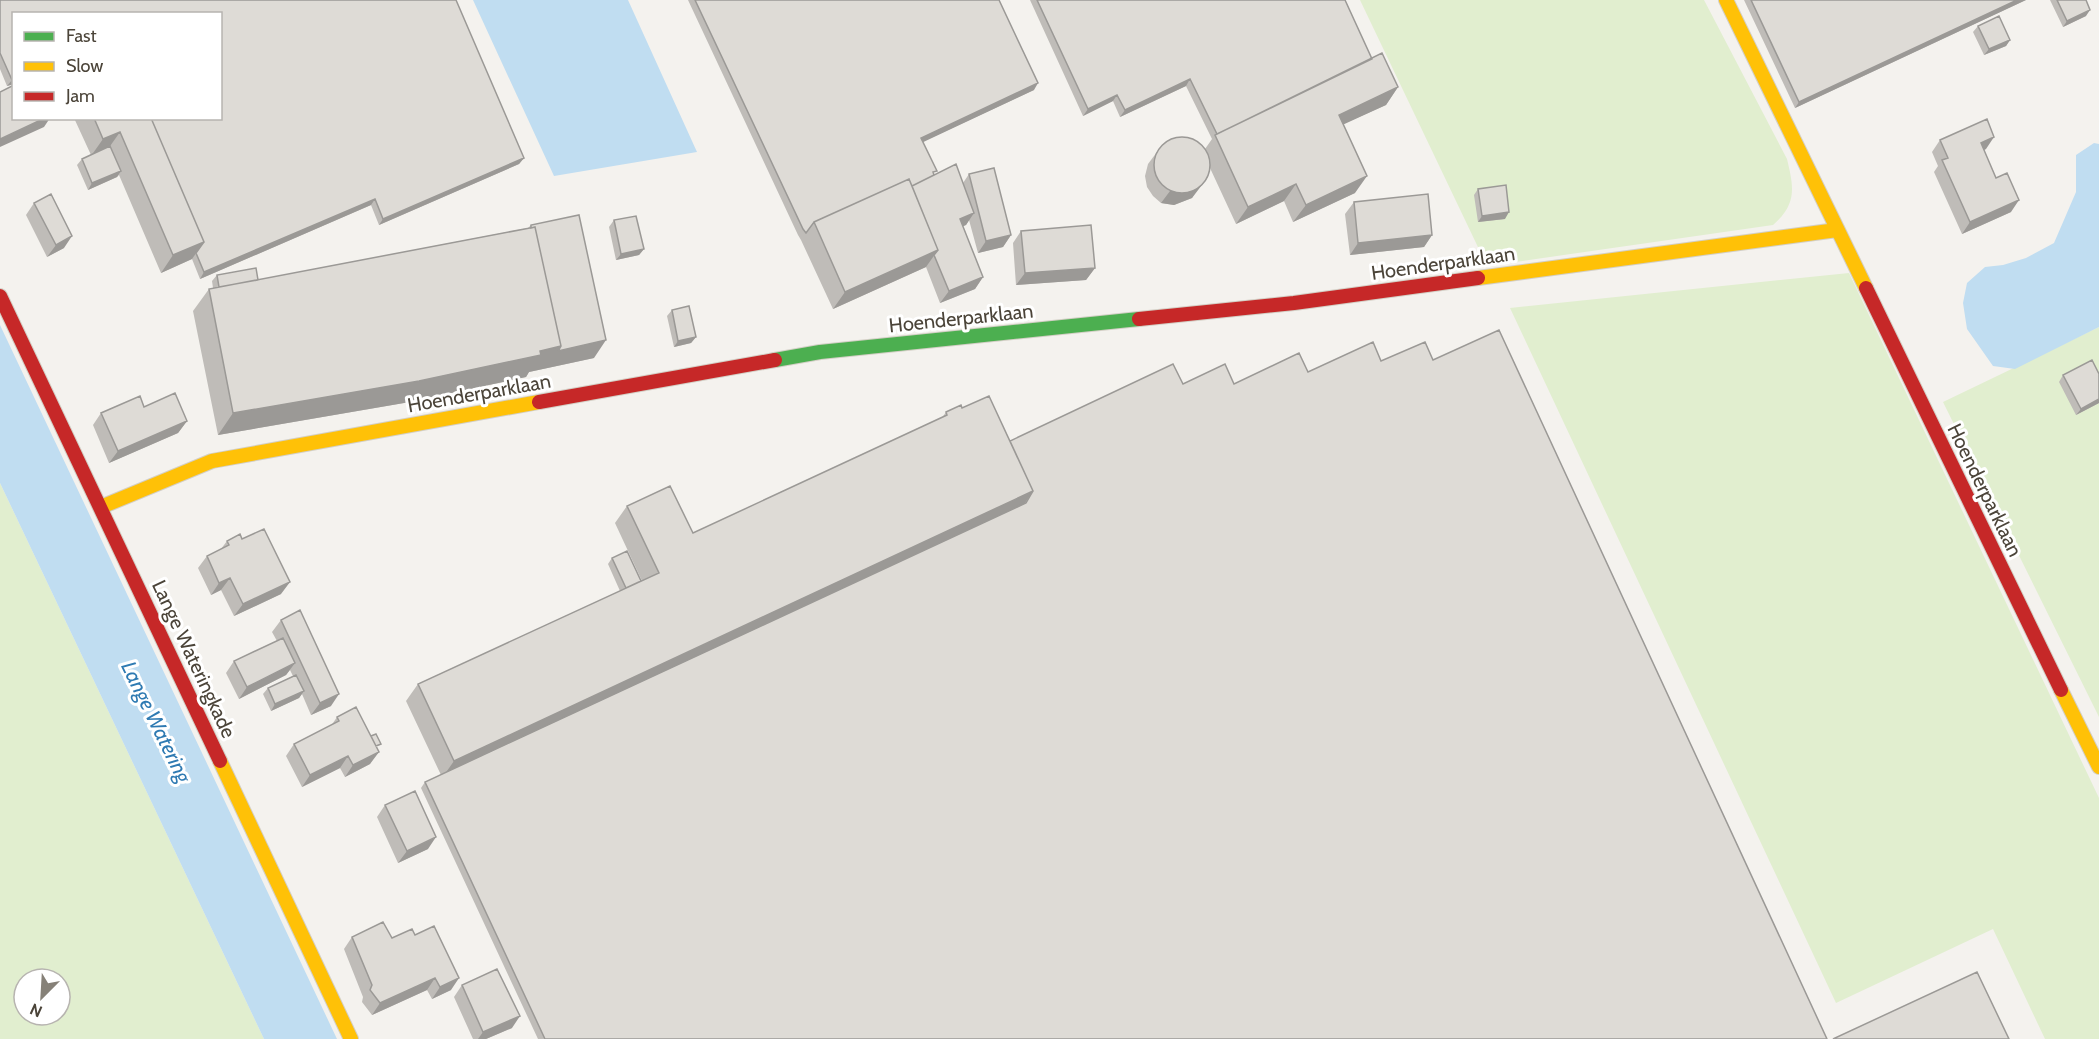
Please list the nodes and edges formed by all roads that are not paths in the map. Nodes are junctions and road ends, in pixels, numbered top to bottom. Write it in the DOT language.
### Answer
graph roads {
  1 [pos="1726,0"];
  2 [pos="1837,230"];
  3 [pos="0,296"];
  4 [pos="101,507"];
  5 [pos="2099,767"];
  6 [pos="351,1039"];
  1 -- 2 [label="street, Hoenderparklaan"];
  2 -- 4 [label="street, Hoenderparklaan"];
  2 -- 5 [label="street, Hoenderparklaan"];
  3 -- 4 [label="street, Lange Wateringkade"];
  4 -- 6 [label="street, Lange Wateringkade"];
}
